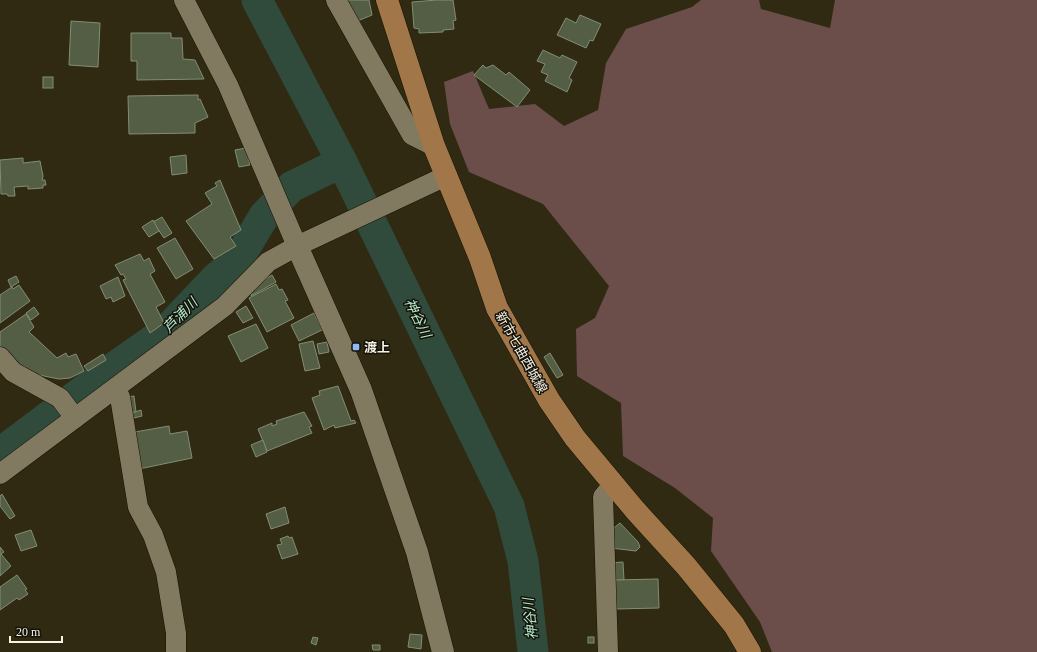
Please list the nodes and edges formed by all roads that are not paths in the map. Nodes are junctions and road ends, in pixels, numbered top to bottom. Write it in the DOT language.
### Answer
graph roads {
  1 [pos="184,0"];
  2 [pos="336,0"];
  3 [pos="387,0"];
  4 [pos="434,146"];
  5 [pos="446,176"];
  6 [pos="302,244"];
  7 [pos="0,357"];
  8 [pos="115,388"];
  9 [pos="68,408"];
  10 [pos="0,474"];
  11 [pos="613,485"];
  12 [pos="176,652"];
  13 [pos="443,652"];
  14 [pos="608,652"];
  15 [pos="750,652"];
  1 -- 6 [label="street"];
  2 -- 4 [label="street"];
  3 -- 4 [label="main road, 新市七曲西城線"];
  4 -- 5 [label="main road, 新市七曲西城線"];
  5 -- 6 [label="street"];
  5 -- 11 [label="main road, 新市七曲西城線"];
  6 -- 8 [label="street"];
  6 -- 13 [label="street"];
  7 -- 9 [label="street"];
  8 -- 9 [label="street"];
  8 -- 12 [label="street"];
  9 -- 10 [label="street"];
  11 -- 14 [label="street"];
  11 -- 15 [label="main road, 新市七曲西城線"];
}
